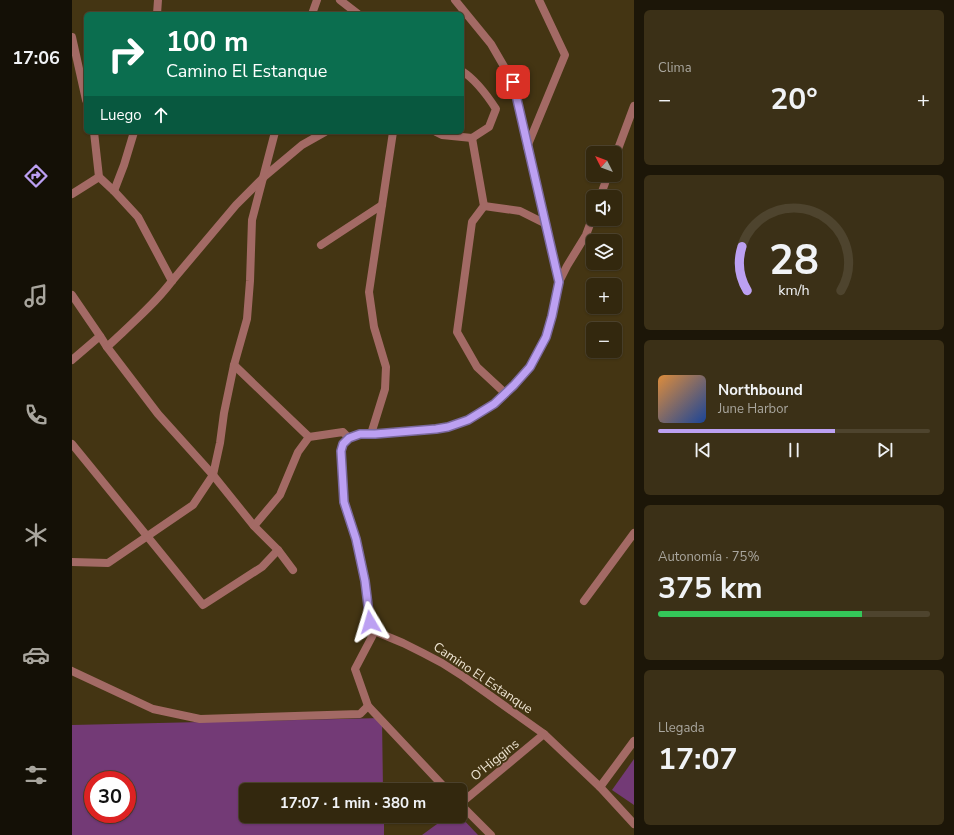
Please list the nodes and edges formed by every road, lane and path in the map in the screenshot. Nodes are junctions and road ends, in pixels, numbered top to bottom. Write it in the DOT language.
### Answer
graph roads {
  1 [pos="158,0"];
  2 [pos="317,0"];
  3 [pos="340,0"];
  4 [pos="454,0"];
  5 [pos="538,0"];
  6 [pos="157,12"];
  7 [pos="313,12"];
  8 [pos="355,12"];
  9 [pos="72,37"];
  10 [pos="464,72"];
  11 [pos="84,91"];
  12 [pos="634,106"];
  13 [pos="94,134"];
  14 [pos="133,134"];
  15 [pos="274,134"];
  16 [pos="321,134"];
  17 [pos="393,134"];
  18 [pos="442,134"];
  19 [pos="472,138"];
  20 [pos="619,146"];
  21 [pos="527,147"];
  22 [pos="99,177"];
  23 [pos="262,179"];
  24 [pos="114,191"];
  25 [pos="72,194"];
  26 [pos="382,205"];
  27 [pos="484,206"];
  28 [pos="546,224"];
  29 [pos="589,226"];
  30 [pos="321,245"];
  31 [pos="172,281"];
  32 [pos="559,282"];
  33 [pos="72,294"];
  34 [pos="100,336"];
  35 [pos="107,348"];
  36 [pos="72,360"];
  37 [pos="234,365"];
  38 [pos="505,394"];
  39 [pos="371,434"];
  40 [pos="309,437"];
  41 [pos="349,438"];
  42 [pos="72,444"];
  43 [pos="213,475"];
  44 [pos="254,526"];
  45 [pos="634,533"];
  46 [pos="147,536"];
  47 [pos="278,550"];
  48 [pos="72,562"];
  49 [pos="293,570"];
  50 [pos="584,601"];
  51 [pos="375,631"];
  52 [pos="74,673"];
  53 [pos="368,706"];
  54 [pos="544,734"];
  55 [pos="634,741"];
  56 [pos="440,783"];
  57 [pos="600,787"];
  58 [pos="467,798"];
  59 [pos="467,811"];
  60 [pos="634,824"];
  61 [pos="491,835"];
  1 -- 6 [label="street"];
  2 -- 7 [label="street"];
  3 -- 8 [label="street"];
  4 -- 21 [label="street"];
  5 -- 21 [label="street"];
  9 -- 11 [label="street"];
  10 -- 19 [label="street"];
  12 -- 20 [label="street"];
  13 -- 22 [label="street"];
  14 -- 24 [label="street"];
  15 -- 23 [label="street"];
  16 -- 23 [label="street"];
  17 -- 26 [label="street"];
  18 -- 19 [label="street"];
  19 -- 27 [label="street"];
  21 -- 28 [label="street"];
  22 -- 24 [label="street"];
  22 -- 25 [label="street"];
  23 -- 31 [label="street"];
  23 -- 37 [label="street"];
  24 -- 31 [label="street"];
  26 -- 30 [label="street"];
  26 -- 39 [label="street"];
  27 -- 28 [label="street"];
  27 -- 38 [label="street"];
  28 -- 32 [label="street"];
  29 -- 32 [label="street"];
  31 -- 35 [label="street"];
  32 -- 38 [label="street"];
  33 -- 34 [label="street"];
  34 -- 35 [label="street"];
  34 -- 36 [label="street"];
  35 -- 43 [label="street"];
  37 -- 40 [label="street"];
  37 -- 43 [label="street"];
  38 -- 39 [label="street"];
  39 -- 41 [label="street"];
  40 -- 41 [label="street"];
  40 -- 44 [label="street"];
  41 -- 51 [label="street"];
  42 -- 46 [label="street"];
  43 -- 44 [label="street"];
  43 -- 46 [label="street"];
  44 -- 47 [label="street"];
  45 -- 50 [label="street"];
  46 -- 47 [label="street"];
  46 -- 48 [label="street"];
  47 -- 49 [label="street"];
  51 -- 53 [label="street"];
  51 -- 54 [label="street, Camino El Estanque"];
  52 -- 53 [label="street"];
  53 -- 56 [label="street"];
  54 -- 57 [label="street, Camino El Estanque"];
  54 -- 58 [label="street, O'Higgins"];
  55 -- 57 [label="street"];
  57 -- 60 [label="street, Camino El Estanque"];
  59 -- 61 [label="street"];
}
